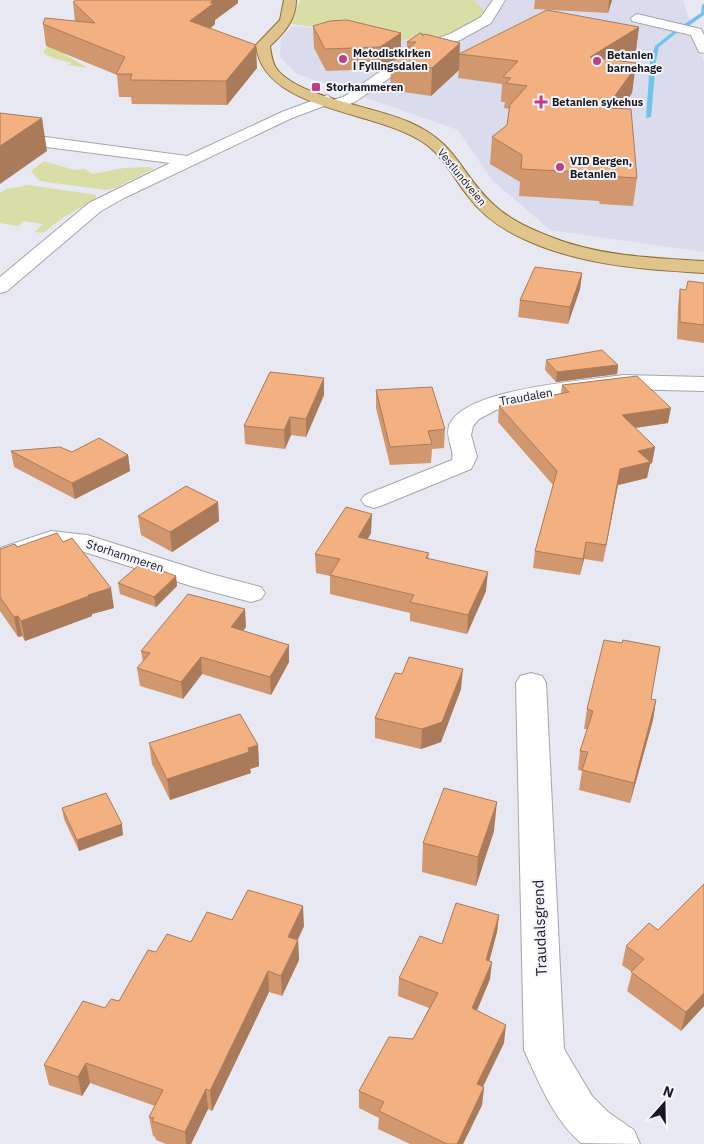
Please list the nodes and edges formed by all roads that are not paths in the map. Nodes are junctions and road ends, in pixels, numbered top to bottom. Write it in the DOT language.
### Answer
graph roads {
  1 [pos="290,0"];
  2 [pos="499,0"];
  3 [pos="636,18"];
  4 [pos="704,49"];
  5 [pos="333,102"];
  6 [pos="0,136"];
  7 [pos="189,161"];
  8 [pos="704,267"];
  9 [pos="0,287"];
  10 [pos="704,384"];
  11 [pos="374,500"];
  12 [pos="0,557"];
  13 [pos="251,593"];
  14 [pos="531,683"];
  15 [pos="619,1144"];
  1 -- 5 [label="main road, Vestlundveien"];
  2 -- 5 [label="street"];
  3 -- 4 [label="street"];
  5 -- 7 [label="street"];
  5 -- 8 [label="main road, Vestlundveien"];
  6 -- 7 [label="street"];
  7 -- 9 [label="street"];
  10 -- 11 [label="street, Traudalen"];
  12 -- 13 [label="street, Storhammeren"];
  14 -- 15 [label="street, Traudalsgrend"];
}
